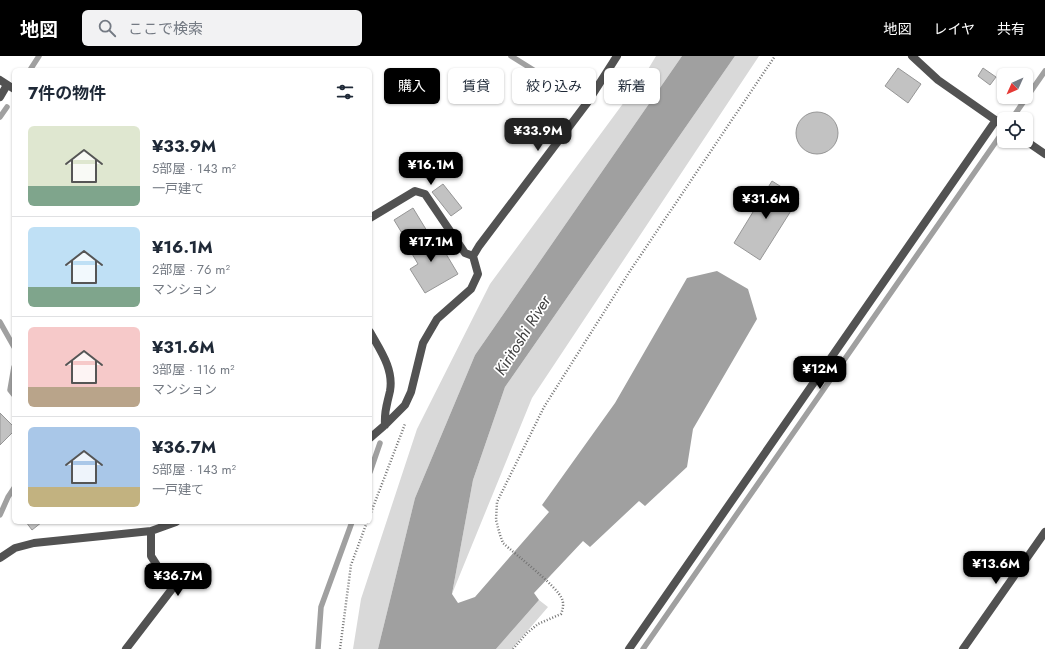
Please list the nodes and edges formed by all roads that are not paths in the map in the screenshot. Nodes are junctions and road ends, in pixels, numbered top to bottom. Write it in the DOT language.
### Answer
graph roads {
  1 [pos="617,56"];
  2 [pos="913,57"];
  3 [pos="0,80"];
  4 [pos="11,87"];
  5 [pos="0,96"];
  6 [pos="996,120"];
  7 [pos="1033,146"];
  8 [pos="1045,154"];
  9 [pos="372,217"];
  10 [pos="473,256"];
  11 [pos="372,336"];
  12 [pos="385,425"];
  13 [pos="372,436"];
  14 [pos="170,524"];
  15 [pos="151,531"];
  16 [pos="1045,532"];
  17 [pos="0,558"];
  18 [pos="126,649"];
  19 [pos="629,649"];
  20 [pos="963,649"];
  1 -- 10 [label="street"];
  2 -- 6 [label="street"];
  3 -- 4 [label="street"];
  4 -- 5 [label="street"];
  6 -- 19 [label="street"];
  7 -- 8 [label="street"];
  9 -- 10 [label="street"];
  10 -- 12 [label="street"];
  11 -- 12 [label="street"];
  12 -- 13 [label="street"];
  14 -- 15 [label="street"];
  15 -- 17 [label="street"];
  15 -- 18 [label="street"];
  16 -- 20 [label="street"];
}
